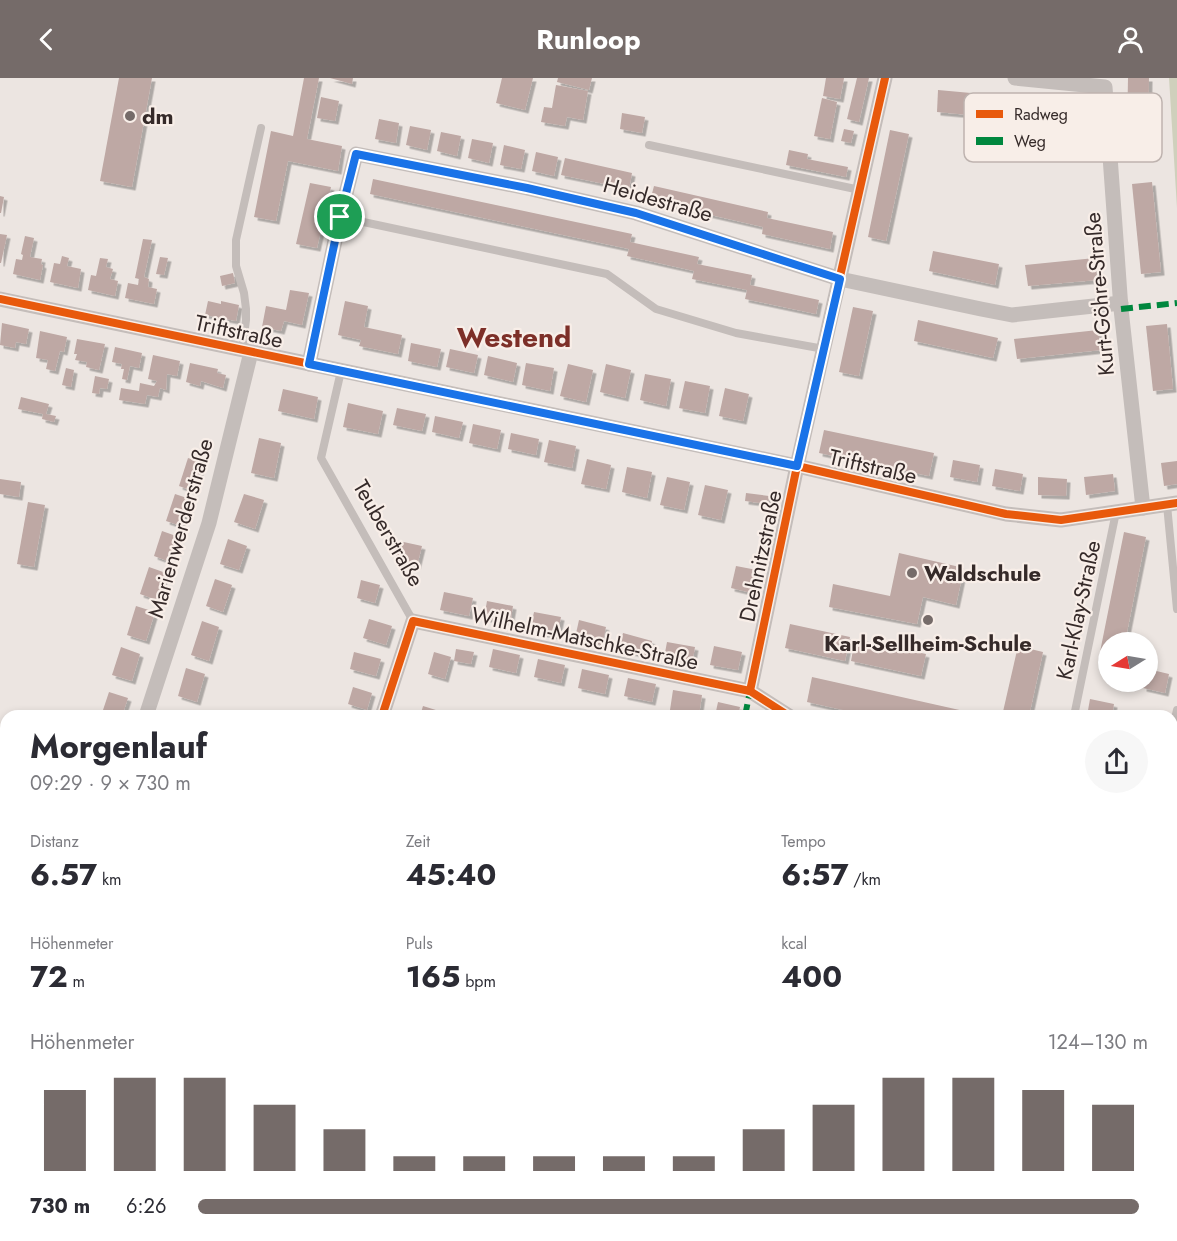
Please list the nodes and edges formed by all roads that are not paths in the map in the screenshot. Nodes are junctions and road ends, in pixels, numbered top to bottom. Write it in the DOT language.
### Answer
graph roads {
  1 [pos="885,78"];
  2 [pos="1015,78"];
  3 [pos="1105,93"];
  4 [pos="261,128"];
  5 [pos="649,145"];
  6 [pos="1111,162"];
  7 [pos="860,190"];
  8 [pos="340,217"];
  9 [pos="840,279"];
  10 [pos="0,299"];
  11 [pos="1121,303"];
  12 [pos="825,349"];
  13 [pos="246,351"];
  14 [pos="309,364"];
  15 [pos="341,371"];
  16 [pos="797,466"];
  17 [pos="1172,504"];
  18 [pos="1143,508"];
  19 [pos="1116,512"];
  20 [pos="1175,570"];
  21 [pos="1177,609"];
  22 [pos="413,621"];
  23 [pos="750,691"];
  24 [pos="148,710"];
  25 [pos="384,710"];
  26 [pos="780,710"];
  27 [pos="1075,710"];
  1 -- 7 [label="street, Drehnitzstraße"];
  2 -- 3 [label="street, Kurt-Göhre-Straße"];
  4 -- 13 [label="lane"];
  5 -- 7 [label="lane"];
  6 -- 11 [label="street, Kurt-Göhre-Straße"];
  7 -- 9 [label="street, Drehnitzstraße"];
  8 -- 9 [label="street, Heidestraße"];
  8 -- 12 [label="lane"];
  8 -- 14 [label="street, Heidestraße"];
  9 -- 11 [label="street, Heidestraße"];
  9 -- 12 [label="street, Drehnitzstraße"];
  10 -- 13 [label="street, Triftstraße"];
  11 -- 18 [label="street, Kurt-Göhre-Straße"];
  12 -- 16 [label="street, Drehnitzstraße"];
  13 -- 14 [label="street, Triftstraße"];
  13 -- 24 [label="street, Marienwerderstraße"];
  14 -- 15 [label="street, Triftstraße"];
  15 -- 16 [label="street, Triftstraße"];
  15 -- 22 [label="lane, Teuberstraße"];
  16 -- 19 [label="street, Triftstraße"];
  16 -- 23 [label="street, Drehnitzstraße"];
  17 -- 18 [label="street, Triftstraße"];
  17 -- 20 [label="lane"];
  18 -- 19 [label="street, Triftstraße"];
  19 -- 27 [label="lane, Karl-Klay-Straße"];
  20 -- 21 [label="lane"];
  22 -- 23 [label="street, Wilhelm-Matschke-Straße"];
  22 -- 25 [label="street, Teuberstraße"];
  23 -- 26 [label="street"];
}
